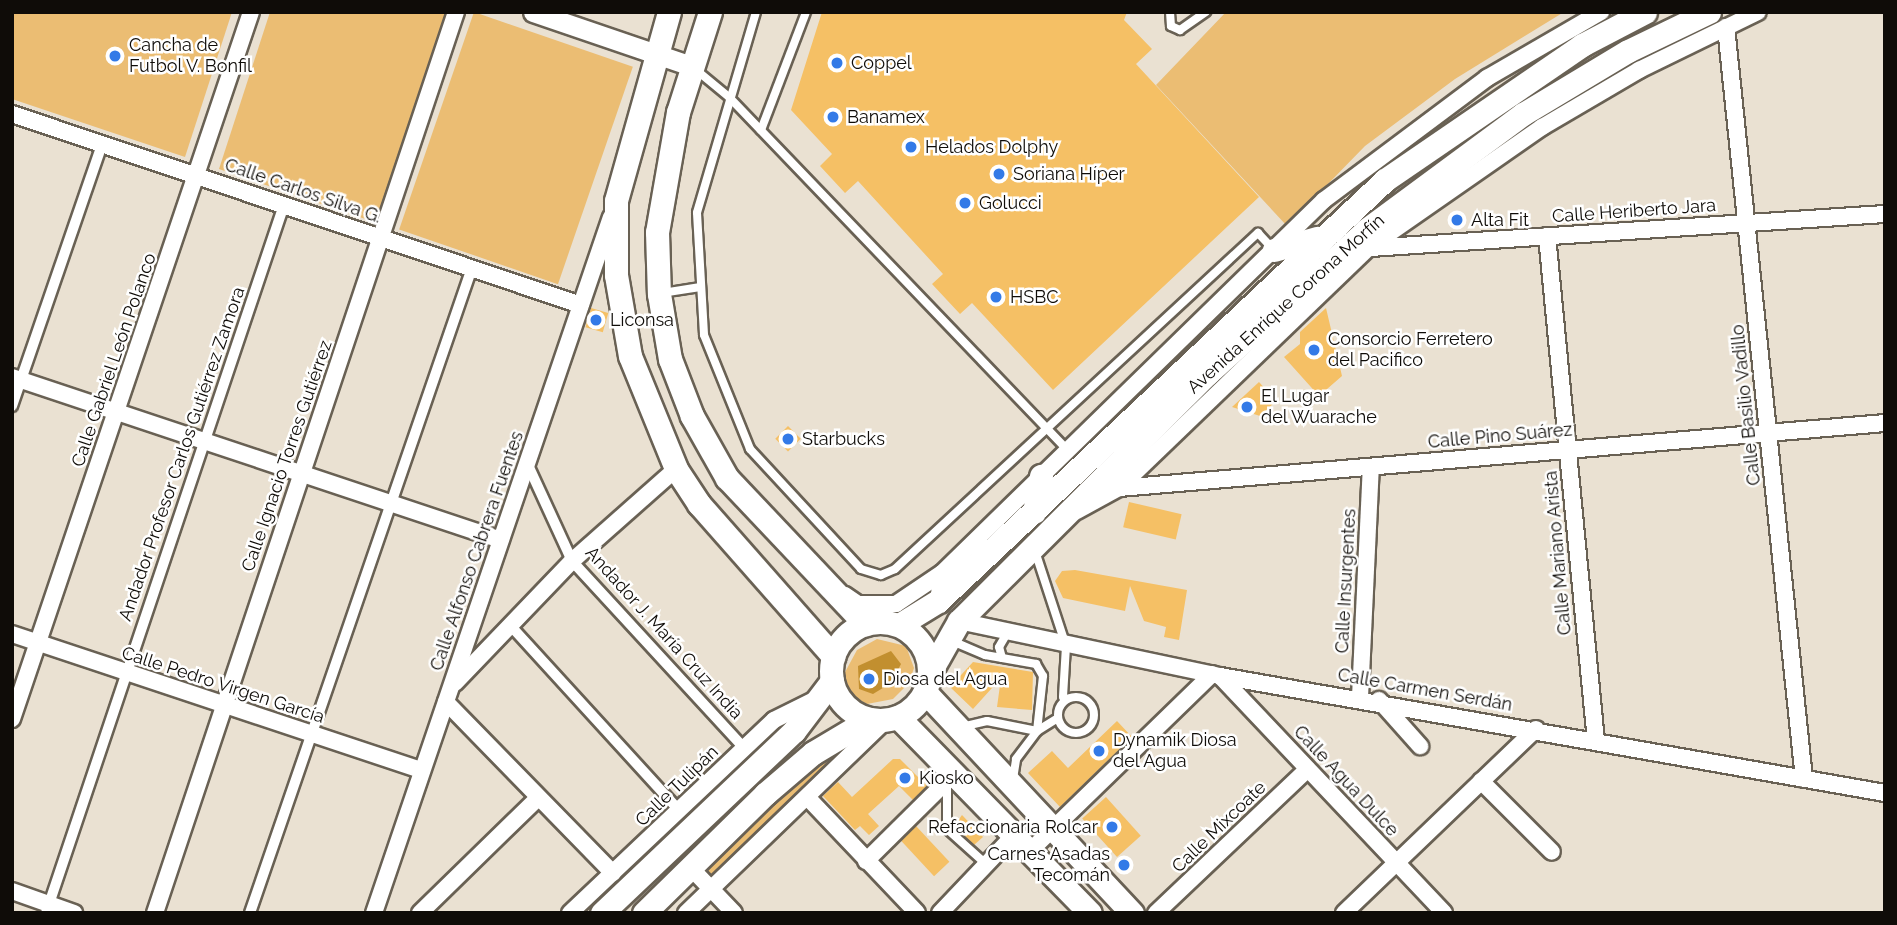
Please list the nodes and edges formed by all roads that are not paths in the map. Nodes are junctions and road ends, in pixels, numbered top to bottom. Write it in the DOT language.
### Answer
graph roads {
  1 [pos="251,12"];
  2 [pos="456,12"];
  3 [pos="533,12"];
  4 [pos="669,12"];
  5 [pos="710,12"];
  6 [pos="756,12"];
  7 [pos="806,12"];
  8 [pos="1170,12"];
  9 [pos="1206,12"];
  10 [pos="1601,12"];
  11 [pos="1758,12"];
  12 [pos="1638,14"];
  13 [pos="1718,20"];
  14 [pos="655,53"];
  15 [pos="692,66"];
  16 [pos="729,97"];
  17 [pos="12,114"];
  18 [pos="761,130"];
  19 [pos="102,144"];
  20 [pos="196,176"];
  21 [pos="616,201"];
  22 [pos="285,205"];
  23 [pos="1885,214"];
  24 [pos="1746,223"];
  25 [pos="1548,236"];
  26 [pos="381,238"];
  27 [pos="1320,238"];
  28 [pos="1368,248"];
  29 [pos="1274,250"];
  30 [pos="1343,250"];
  31 [pos="472,268"];
  32 [pos="700,287"];
  33 [pos="659,294"];
  34 [pos="581,305"];
  35 [pos="17,378"];
  36 [pos="12,406"];
  37 [pos="116,412"];
  38 [pos="1885,423"];
  39 [pos="1048,427"];
  40 [pos="1768,433"];
  41 [pos="205,441"];
  42 [pos="1067,449"];
  43 [pos="1568,450"];
  44 [pos="527,463"];
  45 [pos="1371,467"];
  46 [pos="676,469"];
  47 [pos="302,474"];
  48 [pos="1041,476"];
  49 [pos="1119,488"];
  50 [pos="392,504"];
  51 [pos="1034,512"];
  52 [pos="1063,519"];
  53 [pos="500,541"];
  54 [pos="1034,548"];
  55 [pos="572,561"];
  56 [pos="942,573"];
  57 [pos="818,575"];
  58 [pos="938,601"];
  59 [pos="509,624"];
  60 [pos="864,624"];
  61 [pos="899,625"];
  62 [pos="953,630"];
  63 [pos="1007,633"];
  64 [pos="12,634"];
  65 [pos="38,642"];
  66 [pos="1066,646"];
  67 [pos="833,656"];
  68 [pos="1002,658"];
  69 [pos="127,674"];
  70 [pos="1216,675"];
  71 [pos="927,683"];
  72 [pos="825,689"];
  73 [pos="448,695"];
  74 [pos="1063,697"];
  75 [pos="1360,697"];
  76 [pos="1379,700"];
  77 [pos="225,704"];
  78 [pos="884,718"];
  79 [pos="12,719"];
  80 [pos="1056,719"];
  81 [pos="958,727"];
  82 [pos="1536,729"];
  83 [pos="1037,731"];
  84 [pos="313,734"];
  85 [pos="1596,741"];
  86 [pos="1420,746"];
  87 [pos="744,747"];
  88 [pos="1308,769"];
  89 [pos="422,770"];
  90 [pos="950,778"];
  91 [pos="1804,779"];
  92 [pos="1482,781"];
  93 [pos="1014,785"];
  94 [pos="1885,793"];
  95 [pos="807,798"];
  96 [pos="537,799"];
  97 [pos="680,811"];
  98 [pos="1054,827"];
  99 [pos="1022,843"];
  100 [pos="1552,852"];
  101 [pos="866,861"];
  102 [pos="1396,863"];
  103 [pos="986,864"];
  104 [pos="691,868"];
  105 [pos="612,873"];
  106 [pos="711,889"];
  107 [pos="12,891"];
  108 [pos="48,908"];
  109 [pos="74,913"];
  110 [pos="155,913"];
  111 [pos="250,913"];
  112 [pos="374,913"];
  113 [pos="420,913"];
  114 [pos="570,913"];
  115 [pos="602,913"];
  116 [pos="644,913"];
  117 [pos="686,913"];
  118 [pos="734,913"];
  119 [pos="917,913"];
  120 [pos="940,913"];
  121 [pos="1090,913"];
  122 [pos="1132,913"];
  123 [pos="1156,913"];
  124 [pos="1344,913"];
  125 [pos="1444,913"];
  1 -- 20 [label="street, Calle Gabriel León Polanco"];
  2 -- 26 [label="street, Calle Ignacio Torres Gutiérrez"];
  3 -- 14 [label="street"];
  4 -- 14 [label="main road"];
  5 -- 15 [label="main road"];
  6 -- 16 [label="lane"];
  7 -- 18 [label="lane"];
  8 -- 9 [label="lane"];
  10 -- 29 [label="street"];
  11 -- 13 [label="street"];
  12 -- 27 [label="main road, Avenida Enrique Corona Morfín"];
  13 -- 24 [label="street, Calle Basilio Vadillo"];
  13 -- 28 [label="street"];
  13 -- 30 [label="main road, Avenida Enrique Corona Morfín"];
  14 -- 15 [label="street"];
  14 -- 21 [label="main road"];
  15 -- 16 [label="lane"];
  15 -- 33 [label="main road"];
  16 -- 18 [label="lane"];
  16 -- 32 [label="lane"];
  17 -- 19 [label="street, Calle Carlos Silva G."];
  18 -- 39 [label="lane"];
  19 -- 20 [label="street, Calle Carlos Silva G."];
  19 -- 35 [label="street"];
  20 -- 22 [label="street, Calle Carlos Silva G."];
  20 -- 37 [label="street, Calle Gabriel León Polanco"];
  21 -- 34 [label="street, Calle Alfonso Cabrera Fuentes"];
  21 -- 46 [label="main road"];
  22 -- 26 [label="street, Calle Carlos Silva G."];
  22 -- 41 [label="street, Andador Profesor Carlos Gutiérrez Zamora"];
  23 -- 24 [label="street, Calle Heriberto Jara"];
  24 -- 25 [label="street, Calle Heriberto Jara"];
  24 -- 40 [label="street, Calle Basilio Vadillo"];
  25 -- 28 [label="street, Calle Heriberto Jara"];
  25 -- 43 [label="street, Calle Mariano Arista"];
  26 -- 31 [label="street, Calle Carlos Silva G."];
  26 -- 47 [label="street, Calle Ignacio Torres Gutiérrez"];
  27 -- 29 [label="main road"];
  27 -- 51 [label="main road, Avenida Enrique Corona Morfín"];
  28 -- 30 [label="street, Calle Heriberto Jara"];
  28 -- 49 [label="street"];
  29 -- 39 [label="lane"];
  29 -- 42 [label="street"];
  30 -- 52 [label="main road, Avenida Enrique Corona Morfín"];
  31 -- 34 [label="street, Calle Carlos Silva G."];
  31 -- 50 [label="street"];
  32 -- 33 [label="lane"];
  32 -- 39 [label="lane"];
  33 -- 57 [label="main road"];
  34 -- 44 [label="street, Calle Alfonso Cabrera Fuentes"];
  35 -- 36 [label="street"];
  35 -- 37 [label="street"];
  37 -- 41 [label="street"];
  37 -- 65 [label="street, Calle Gabriel León Polanco"];
  38 -- 40 [label="street, Calle Pino Suárez"];
  39 -- 42 [label="lane"];
  40 -- 43 [label="street, Calle Pino Suárez"];
  40 -- 91 [label="street, Calle Basilio Vadillo"];
  41 -- 47 [label="street"];
  41 -- 69 [label="street, Andador Profesor Carlos Gutiérrez Zamora"];
  42 -- 48 [label="street"];
  43 -- 45 [label="street, Calle Pino Suárez"];
  43 -- 85 [label="street, Calle Mariano Arista"];
  44 -- 53 [label="street, Calle Alfonso Cabrera Fuentes"];
  44 -- 55 [label="street, Andador J. María Cruz India"];
  45 -- 49 [label="street, Calle Pino Suárez"];
  45 -- 75 [label="street, Calle Insurgentes"];
  46 -- 55 [label="street"];
  46 -- 67 [label="main road"];
  47 -- 50 [label="street"];
  47 -- 77 [label="street, Calle Ignacio Torres Gutiérrez"];
  48 -- 51 [label="main road"];
  48 -- 56 [label="street"];
  49 -- 52 [label="street"];
  50 -- 53 [label="street"];
  50 -- 84 [label="street"];
  51 -- 58 [label="main road, Avenida Enrique Corona Morfín"];
  52 -- 54 [label="main road, Avenida Enrique Corona Morfín"];
  53 -- 73 [label="street, Calle Alfonso Cabrera Fuentes"];
  54 -- 62 [label="main road, Avenida Enrique Corona Morfín"];
  54 -- 66 [label="lane"];
  55 -- 59 [label="street"];
  55 -- 87 [label="street, Andador J. María Cruz India"];
  56 -- 57 [label="street"];
  56 -- 58 [label="street"];
  57 -- 60 [label="main road"];
  58 -- 61 [label="main road, Avenida Enrique Corona Morfín"];
  59 -- 73 [label="street"];
  59 -- 97 [label="street"];
  60 -- 61 [label="main road"];
  60 -- 67 [label="main road"];
  61 -- 71 [label="main road"];
  62 -- 63 [label="street, Calle Carmen Serdán"];
  62 -- 68 [label="lane"];
  62 -- 71 [label="main road, Avenida Enrique Corona Morfín"];
  63 -- 66 [label="street, Calle Carmen Serdán"];
  63 -- 68 [label="lane"];
  64 -- 65 [label="street, Calle Pedro Virgen García"];
  65 -- 69 [label="street, Calle Pedro Virgen García"];
  65 -- 79 [label="street, Calle Gabriel León Polanco"];
  66 -- 70 [label="street, Calle Carmen Serdán"];
  66 -- 74 [label="lane"];
  67 -- 72 [label="main road"];
  68 -- 83 [label="lane"];
  69 -- 77 [label="street, Calle Pedro Virgen García"];
  69 -- 108 [label="street, Andador Profesor Carlos Gutiérrez Zamora"];
  70 -- 75 [label="street, Calle Carmen Serdán"];
  70 -- 88 [label="street, Calle Agua Dulce"];
  70 -- 98 [label="street"];
  71 -- 78 [label="main road, Avenida Enrique Corona Morfín"];
  71 -- 81 [label="main road"];
  72 -- 78 [label="main road"];
  72 -- 87 [label="street, Calle Tulipán"];
  72 -- 115 [label="main road"];
  73 -- 89 [label="street, Calle Alfonso Cabrera Fuentes"];
  73 -- 96 [label="street"];
  74 -- 80 [label="lane"];
  74 -- 80 [label="lane"];
  75 -- 76 [label="street, Calle Carmen Serdán"];
  76 -- 82 [label="street, Calle Carmen Serdán"];
  76 -- 86 [label="street"];
  77 -- 84 [label="street, Calle Pedro Virgen García"];
  77 -- 110 [label="street, Calle Ignacio Torres Gutiérrez"];
  78 -- 90 [label="main road"];
  78 -- 95 [label="street, Avenida Enrique Corona Morfín"];
  78 -- 104 [label="main road, Avenida Enrique Corona Morfín"];
  80 -- 83 [label="lane"];
  81 -- 83 [label="lane"];
  81 -- 93 [label="main road"];
  82 -- 85 [label="street, Calle Carmen Serdán"];
  82 -- 92 [label="street"];
  83 -- 93 [label="lane"];
  84 -- 89 [label="street, Calle Pedro Virgen García"];
  84 -- 111 [label="street"];
  85 -- 91 [label="street, Calle Carmen Serdán"];
  87 -- 97 [label="street, Calle Tulipán"];
  88 -- 102 [label="street, Calle Agua Dulce"];
  88 -- 123 [label="street, Calle Mixcoate"];
  89 -- 112 [label="street, Calle Alfonso Cabrera Fuentes"];
  90 -- 99 [label="main road"];
  90 -- 101 [label="street"];
  90 -- 103 [label="lane"];
  91 -- 94 [label="street, Calle Carmen Serdán"];
  92 -- 100 [label="street"];
  92 -- 102 [label="street"];
  93 -- 98 [label="main road"];
  95 -- 101 [label="street"];
  95 -- 106 [label="street, Avenida Enrique Corona Morfín"];
  96 -- 105 [label="street"];
  96 -- 113 [label="street"];
  97 -- 105 [label="street, Calle Tulipán"];
  98 -- 99 [label="street"];
  98 -- 122 [label="main road"];
  99 -- 103 [label="street"];
  99 -- 121 [label="main road"];
  101 -- 119 [label="street"];
  102 -- 124 [label="street"];
  102 -- 125 [label="street, Calle Agua Dulce"];
  103 -- 120 [label="street"];
  104 -- 106 [label="street"];
  104 -- 116 [label="main road, Avenida Enrique Corona Morfín"];
  105 -- 114 [label="street, Calle Tulipán"];
  106 -- 117 [label="street, Avenida Enrique Corona Morfín"];
  106 -- 118 [label="street"];
  107 -- 108 [label="street"];
  108 -- 109 [label="street"];
}
